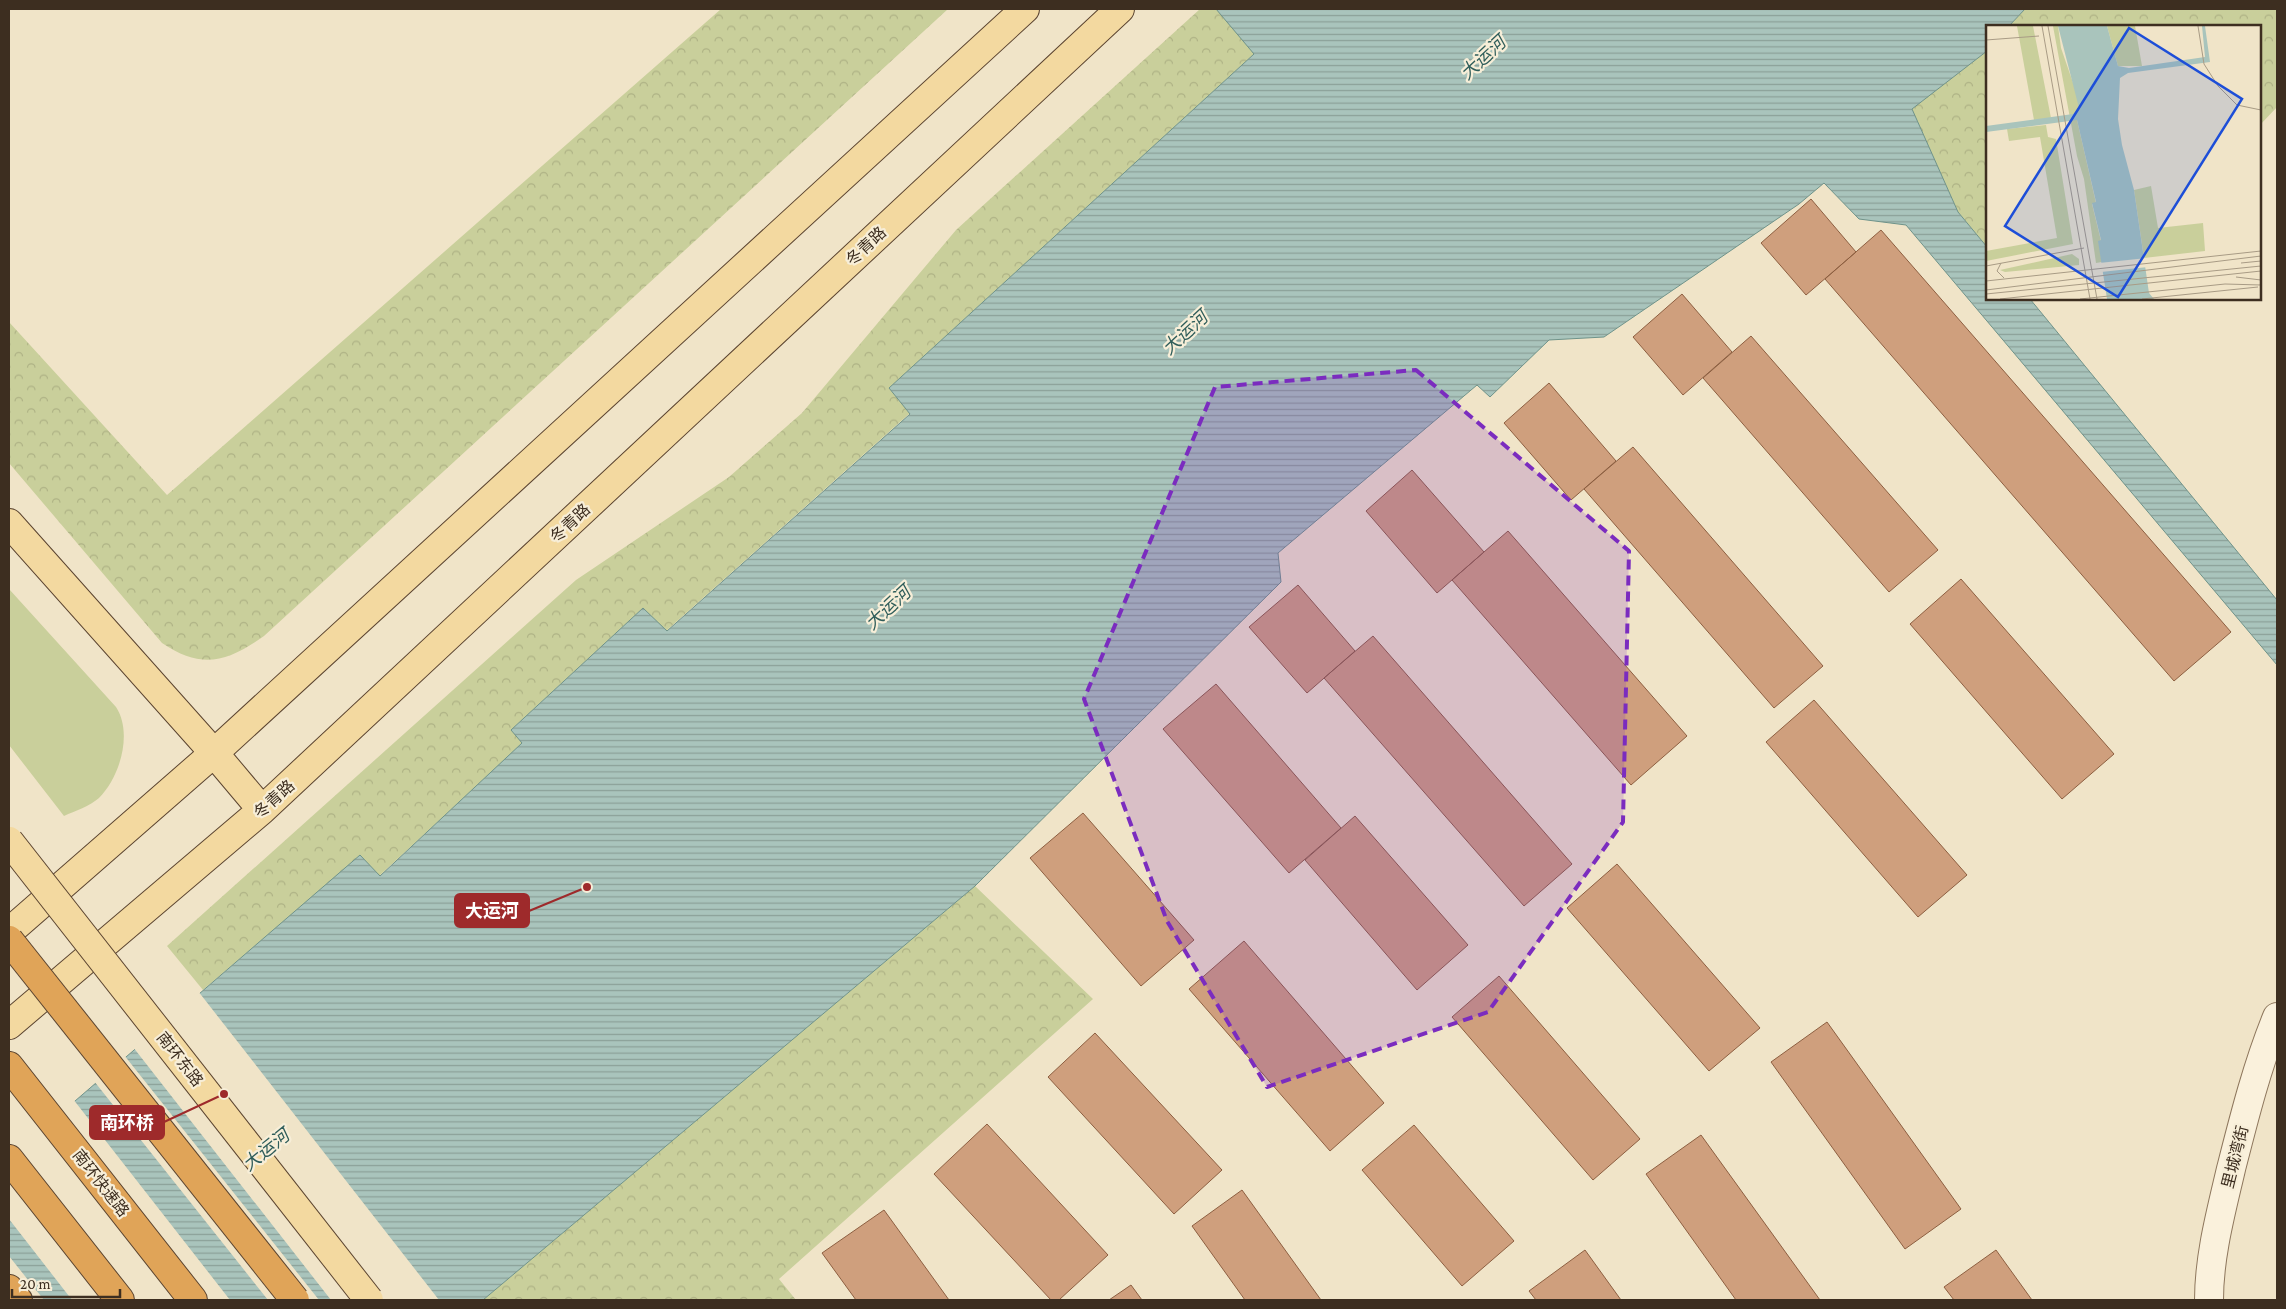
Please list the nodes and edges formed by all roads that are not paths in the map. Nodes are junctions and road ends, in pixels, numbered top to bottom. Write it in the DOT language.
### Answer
graph roads {
  1 [pos="1025,9"];
  2 [pos="1120,9"];
  3 [pos="9,523"];
  4 [pos="214,753"];
  5 [pos="262,810"];
  6 [pos="9,841"];
  7 [pos="9,932"];
  8 [pos="9,940"];
  9 [pos="2277,1016"];
  10 [pos="9,1024"];
  11 [pos="9,1066"];
  12 [pos="9,1159"];
  13 [pos="9,1289"];
  14 [pos="18,1300"];
  15 [pos="120,1300"];
  16 [pos="193,1300"];
  17 [pos="295,1300"];
  18 [pos="369,1300"];
  19 [pos="2209,1300"];
  1 -- 4 [label="main road"];
  2 -- 5 [label="main road, 冬青路"];
  3 -- 4 [label="main road"];
  4 -- 5 [label="main road"];
  4 -- 7 [label="main road"];
  5 -- 10 [label="main road, 冬青路"];
  6 -- 18 [label="main road, 南环东路, bridge"];
  8 -- 17 [label="highway, bridge"];
  9 -- 19 [label="street, 里城湾街"];
  11 -- 16 [label="highway, 南环快速路"];
  12 -- 15 [label="highway"];
  13 -- 14 [label="highway"];
}
